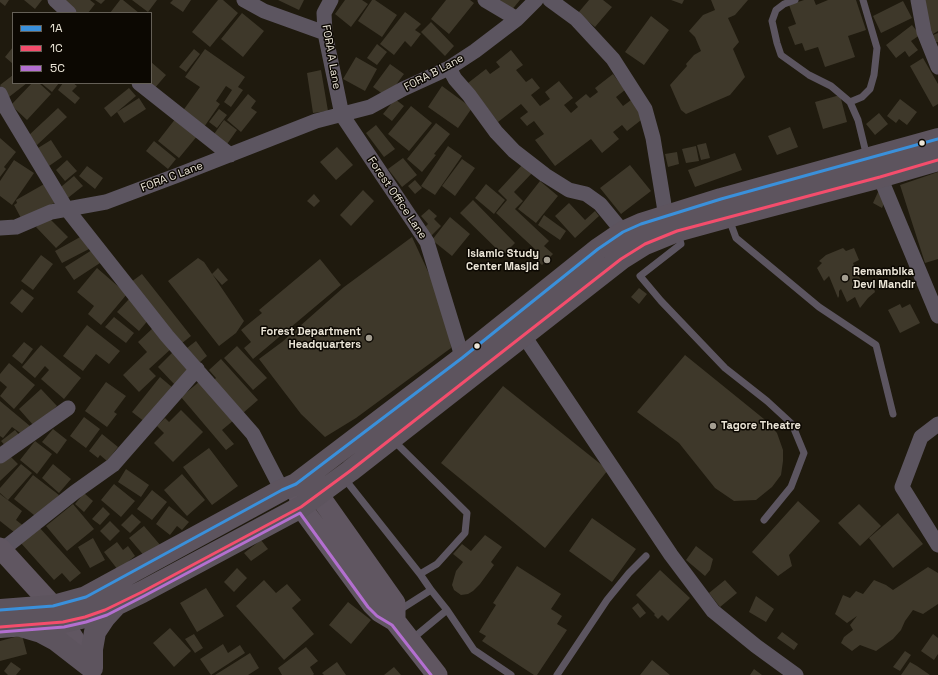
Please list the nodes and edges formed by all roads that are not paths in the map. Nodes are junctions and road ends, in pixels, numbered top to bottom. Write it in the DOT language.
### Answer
graph roads {
  1 [pos="55,0"];
  2 [pos="244,0"];
  3 [pos="331,0"];
  4 [pos="484,0"];
  5 [pos="536,0"];
  6 [pos="550,0"];
  7 [pos="795,0"];
  8 [pos="863,0"];
  9 [pos="918,0"];
  10 [pos="68,12"];
  11 [pos="517,20"];
  12 [pos="326,33"];
  13 [pos="938,67"];
  14 [pos="449,68"];
  15 [pos="140,84"];
  16 [pos="0,94"];
  17 [pos="850,102"];
  18 [pos="342,114"];
  19 [pos="938,140"];
  20 [pos="230,155"];
  21 [pos="867,159"];
  22 [pos="938,160"];
  23 [pos="880,177"];
  24 [pos="66,208"];
  25 [pos="728,217"];
  26 [pos="672,224"];
  27 [pos="0,228"];
  28 [pos="623,232"];
  29 [pos="938,316"];
  30 [pos="524,336"];
  31 [pos="462,358"];
  32 [pos="197,369"];
  33 [pos="470,378"];
  34 [pos="68,408"];
  35 [pos="893,414"];
  36 [pos="938,424"];
  37 [pos="392,439"];
  38 [pos="0,456"];
  39 [pos="343,477"];
  40 [pos="289,487"];
  41 [pos="318,494"];
  42 [pos="301,507"];
  43 [pos="764,520"];
  44 [pos="938,545"];
  45 [pos="1,549"];
  46 [pos="646,556"];
  47 [pos="420,574"];
  48 [pos="430,590"];
  49 [pos="117,604"];
  50 [pos="0,610"];
  51 [pos="447,610"];
  52 [pos="58,614"];
  53 [pos="395,617"];
  54 [pos="9,626"];
  55 [pos="410,641"];
  56 [pos="93,673"];
  57 [pos="437,675"];
  58 [pos="510,675"];
  59 [pos="557,675"];
  60 [pos="796,675"];
  1 -- 10 [label="street"];
  2 -- 12 [label="street"];
  3 -- 12 [label="street, FORA A Lane"];
  4 -- 11 [label="street"];
  5 -- 11 [label="street, FORA B Lane"];
  6 -- 26 [label="street"];
  7 -- 17 [label="lane"];
  8 -- 17 [label="lane"];
  9 -- 13 [label="street"];
  11 -- 14 [label="street, FORA B Lane"];
  12 -- 18 [label="street, FORA A Lane"];
  14 -- 18 [label="street, FORA B Lane"];
  14 -- 28 [label="street"];
  15 -- 20 [label="street"];
  16 -- 24 [label="street"];
  17 -- 21 [label="lane"];
  18 -- 20 [label="street, FORA C Lane"];
  18 -- 31 [label="street, Forest Office Lane"];
  19 -- 21 [label="main road"];
  20 -- 24 [label="street, FORA C Lane"];
  21 -- 26 [label="main road"];
  22 -- 23 [label="main road"];
  23 -- 25 [label="main road"];
  23 -- 29 [label="street"];
  24 -- 27 [label="street, FORA C Lane"];
  24 -- 32 [label="street"];
  25 -- 26 [label="main road"];
  25 -- 35 [label="lane"];
  26 -- 28 [label="main road"];
  26 -- 30 [label="main road"];
  26 -- 43 [label="lane"];
  28 -- 31 [label="main road"];
  30 -- 33 [label="main road"];
  30 -- 60 [label="street"];
  31 -- 33 [label="street, Forest Office Lane"];
  31 -- 40 [label="main road"];
  32 -- 40 [label="street"];
  32 -- 45 [label="street"];
  33 -- 37 [label="main road"];
  34 -- 38 [label="street"];
  36 -- 44 [label="street"];
  37 -- 39 [label="main road"];
  37 -- 47 [label="lane"];
  39 -- 41 [label="main road"];
  39 -- 47 [label="lane"];
  40 -- 41 [label="main road"];
  40 -- 42 [label="main road"];
  40 -- 52 [label="main road"];
  41 -- 42 [label="main road"];
  41 -- 53 [label="main road"];
  42 -- 49 [label="main road"];
  42 -- 53 [label="main road"];
  45 -- 52 [label="main road"];
  46 -- 59 [label="lane"];
  47 -- 48 [label="lane"];
  48 -- 51 [label="lane"];
  48 -- 53 [label="lane"];
  49 -- 52 [label="main road"];
  49 -- 56 [label="main road"];
  50 -- 52 [label="main road"];
  51 -- 55 [label="lane"];
  51 -- 58 [label="lane"];
  52 -- 54 [label="main road"];
  52 -- 56 [label="main road"];
  53 -- 55 [label="main road"];
  54 -- 56 [label="main road"];
  55 -- 57 [label="main road"];
}
